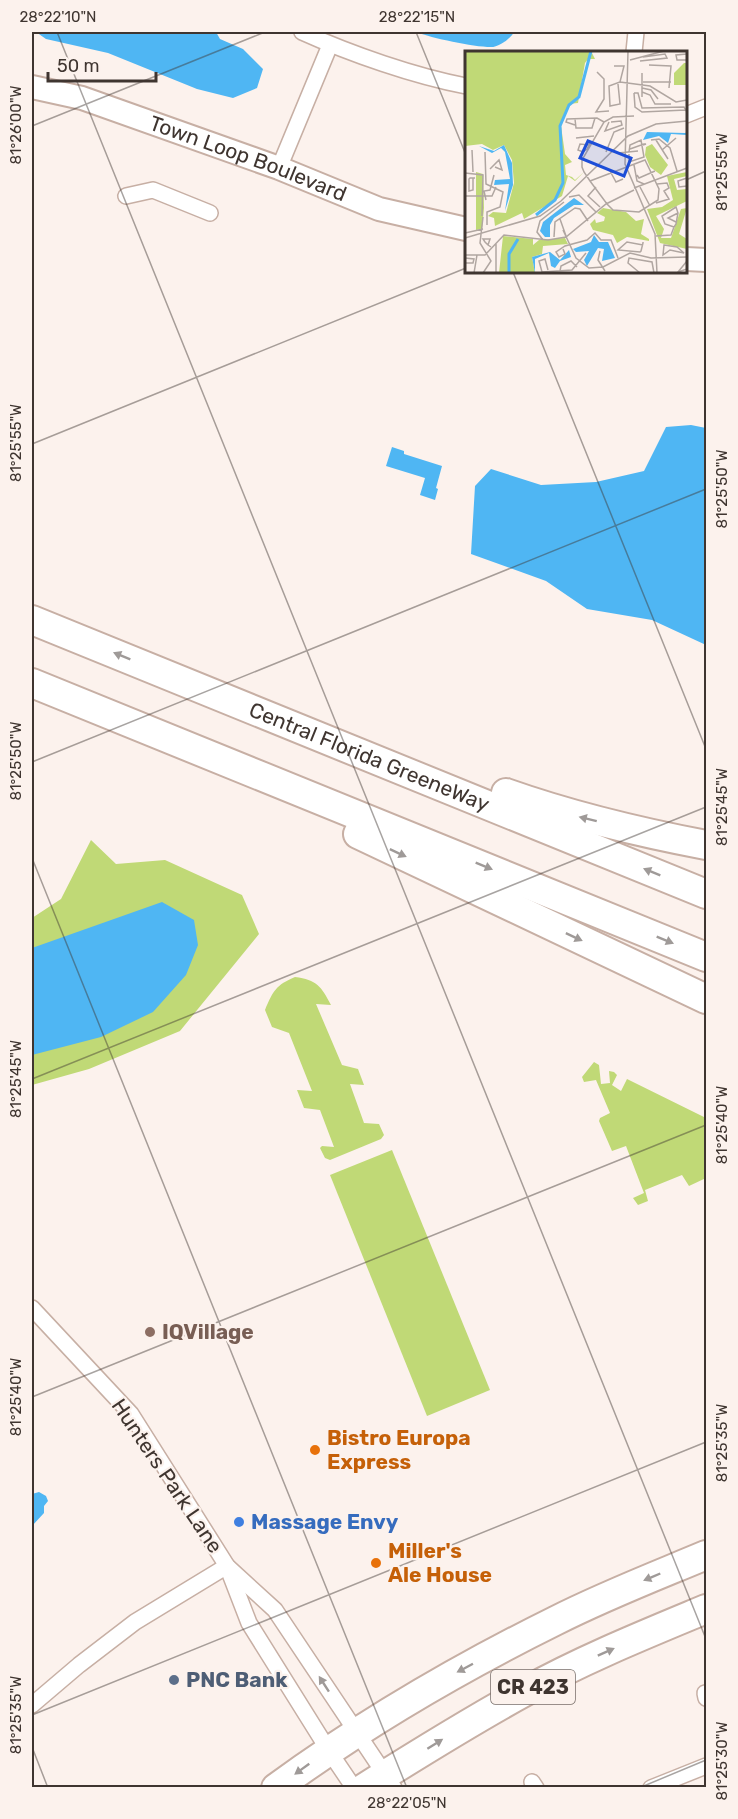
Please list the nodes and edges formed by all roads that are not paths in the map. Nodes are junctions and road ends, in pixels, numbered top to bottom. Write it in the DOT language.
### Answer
graph roads {
  1 [pos="302,32"];
  2 [pos="636,32"];
  3 [pos="330,45"];
  4 [pos="634,51"];
  5 [pos="465,86"];
  6 [pos="32,87"];
  7 [pos="706,107"];
  8 [pos="687,115"];
  9 [pos="279,168"];
  10 [pos="126,196"];
  11 [pos="210,213"];
  12 [pos="465,229"];
  13 [pos="687,259"];
  14 [pos="706,260"];
  15 [pos="32,620"];
  16 [pos="159,670"];
  17 [pos="32,683"];
  18 [pos="138,726"];
  19 [pos="706,845"];
  20 [pos="706,894"];
  21 [pos="706,957"];
  22 [pos="706,999"];
  23 [pos="32,1308"];
  24 [pos="706,1555"];
  25 [pos="227,1566"];
  26 [pos="706,1609"];
  27 [pos="32,1705"];
  28 [pos="357,1733"];
  29 [pos="329,1751"];
  30 [pos="706,1766"];
  31 [pos="381,1783"];
  32 [pos="276,1788"];
  33 [pos="354,1788"];
  34 [pos="651,1788"];
  1 -- 3 [label="street"];
  2 -- 4 [label="street"];
  3 -- 5 [label="street"];
  3 -- 9 [label="street"];
  6 -- 9 [label="street, Town Loop Boulevard"];
  7 -- 8 [label="street"];
  9 -- 12 [label="street, Town Loop Boulevard"];
  10 -- 11 [label="street"];
  13 -- 14 [label="street"];
  16 -- 15 [label="highway, Central Florida GreeneWay, one-way"];
  19 -- 16 [label="highway, one-way"];
  20 -- 16 [label="highway, Central Florida GreeneWay, one-way"];
  17 -- 18 [label="highway"];
  18 -- 21 [label="highway, one-way"];
  18 -- 22 [label="highway, one-way"];
  23 -- 25 [label="street, Hunters Park Lane"];
  24 -- 28 [label="highway, CR 423, one-way"];
  25 -- 27 [label="street"];
  28 -- 25 [label="street, Hunters Park Lane, one-way"];
  25 -- 29 [label="street, Hunters Park Lane"];
  31 -- 26 [label="highway, CR 423, one-way"];
  28 -- 29 [label="highway, CR 423"];
  28 -- 31 [label="street, Hunters Park Lane"];
  29 -- 32 [label="highway, CR 423, one-way"];
  29 -- 33 [label="street, Hunters Park Lane"];
  30 -- 34 [label="street"];
}
